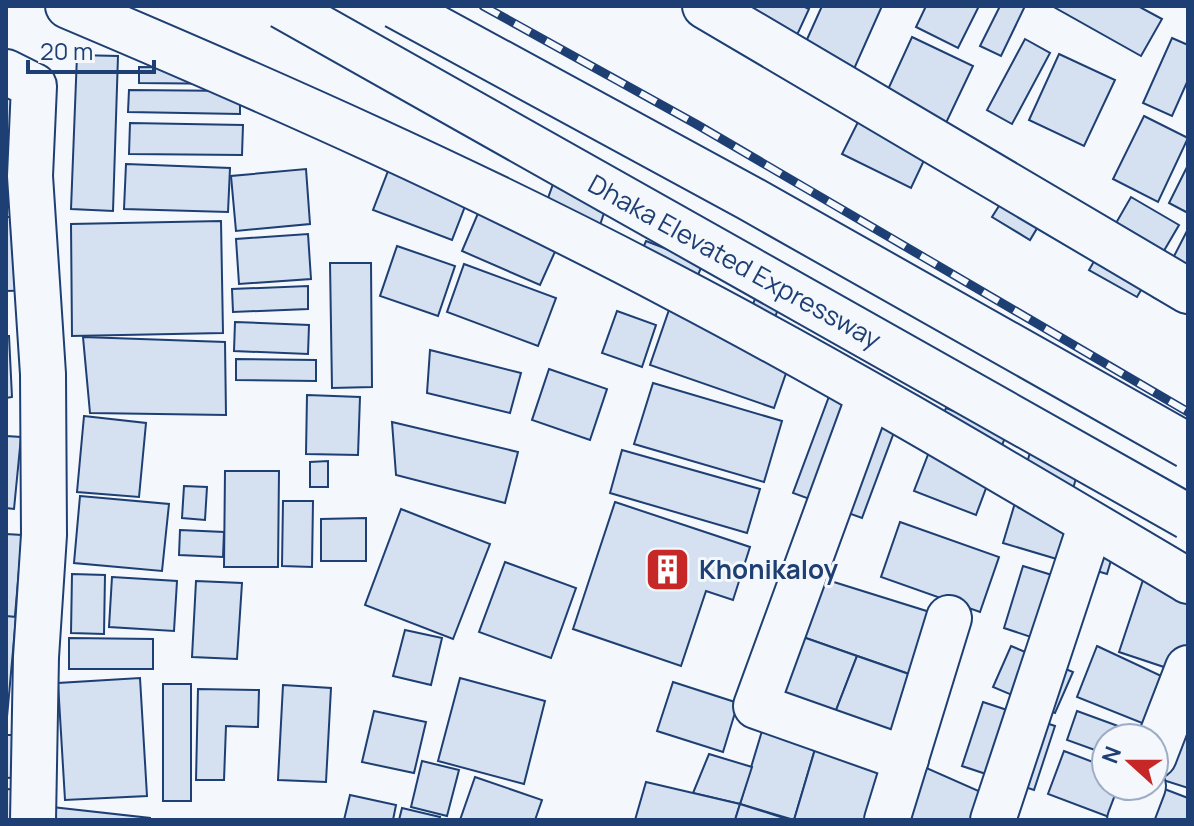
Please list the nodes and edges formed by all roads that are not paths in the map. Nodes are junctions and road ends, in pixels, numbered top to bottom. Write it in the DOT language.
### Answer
graph roads {
  1 [pos="68,6"];
  2 [pos="264,6"];
  3 [pos="282,6"];
  4 [pos="396,6"];
  5 [pos="685,6"];
  6 [pos="705,6"];
  7 [pos="6,72"];
  8 [pos="913,130"];
  9 [pos="1188,291"];
  10 [pos="866,405"];
  11 [pos="1188,446"];
  12 [pos="1188,509"];
  13 [pos="1188,517"];
  14 [pos="1089,530"];
  15 [pos="25,533"];
  16 [pos="1188,581"];
  17 [pos="949,618"];
  18 [pos="1188,668"];
  19 [pos="1167,722"];
  20 [pos="906,759"];
  21 [pos="33,820"];
  22 [pos="887,820"];
  23 [pos="993,820"];
  1 -- 16 [label="main road"];
  2 -- 12 [label="main road"];
  3 -- 13 [label="main road, Dhaka Elevated Expressway, bridge"];
  4 -- 11 [label="main road, bridge"];
  5 -- 8 [label="main road"];
  6 -- 9 [label="main road"];
  7 -- 15 [label="main road"];
  10 -- 20 [label="main road"];
  14 -- 23 [label="main road"];
  15 -- 21 [label="main road"];
  17 -- 20 [label="main road"];
  18 -- 19 [label="main road"];
  20 -- 22 [label="main road"];
}
